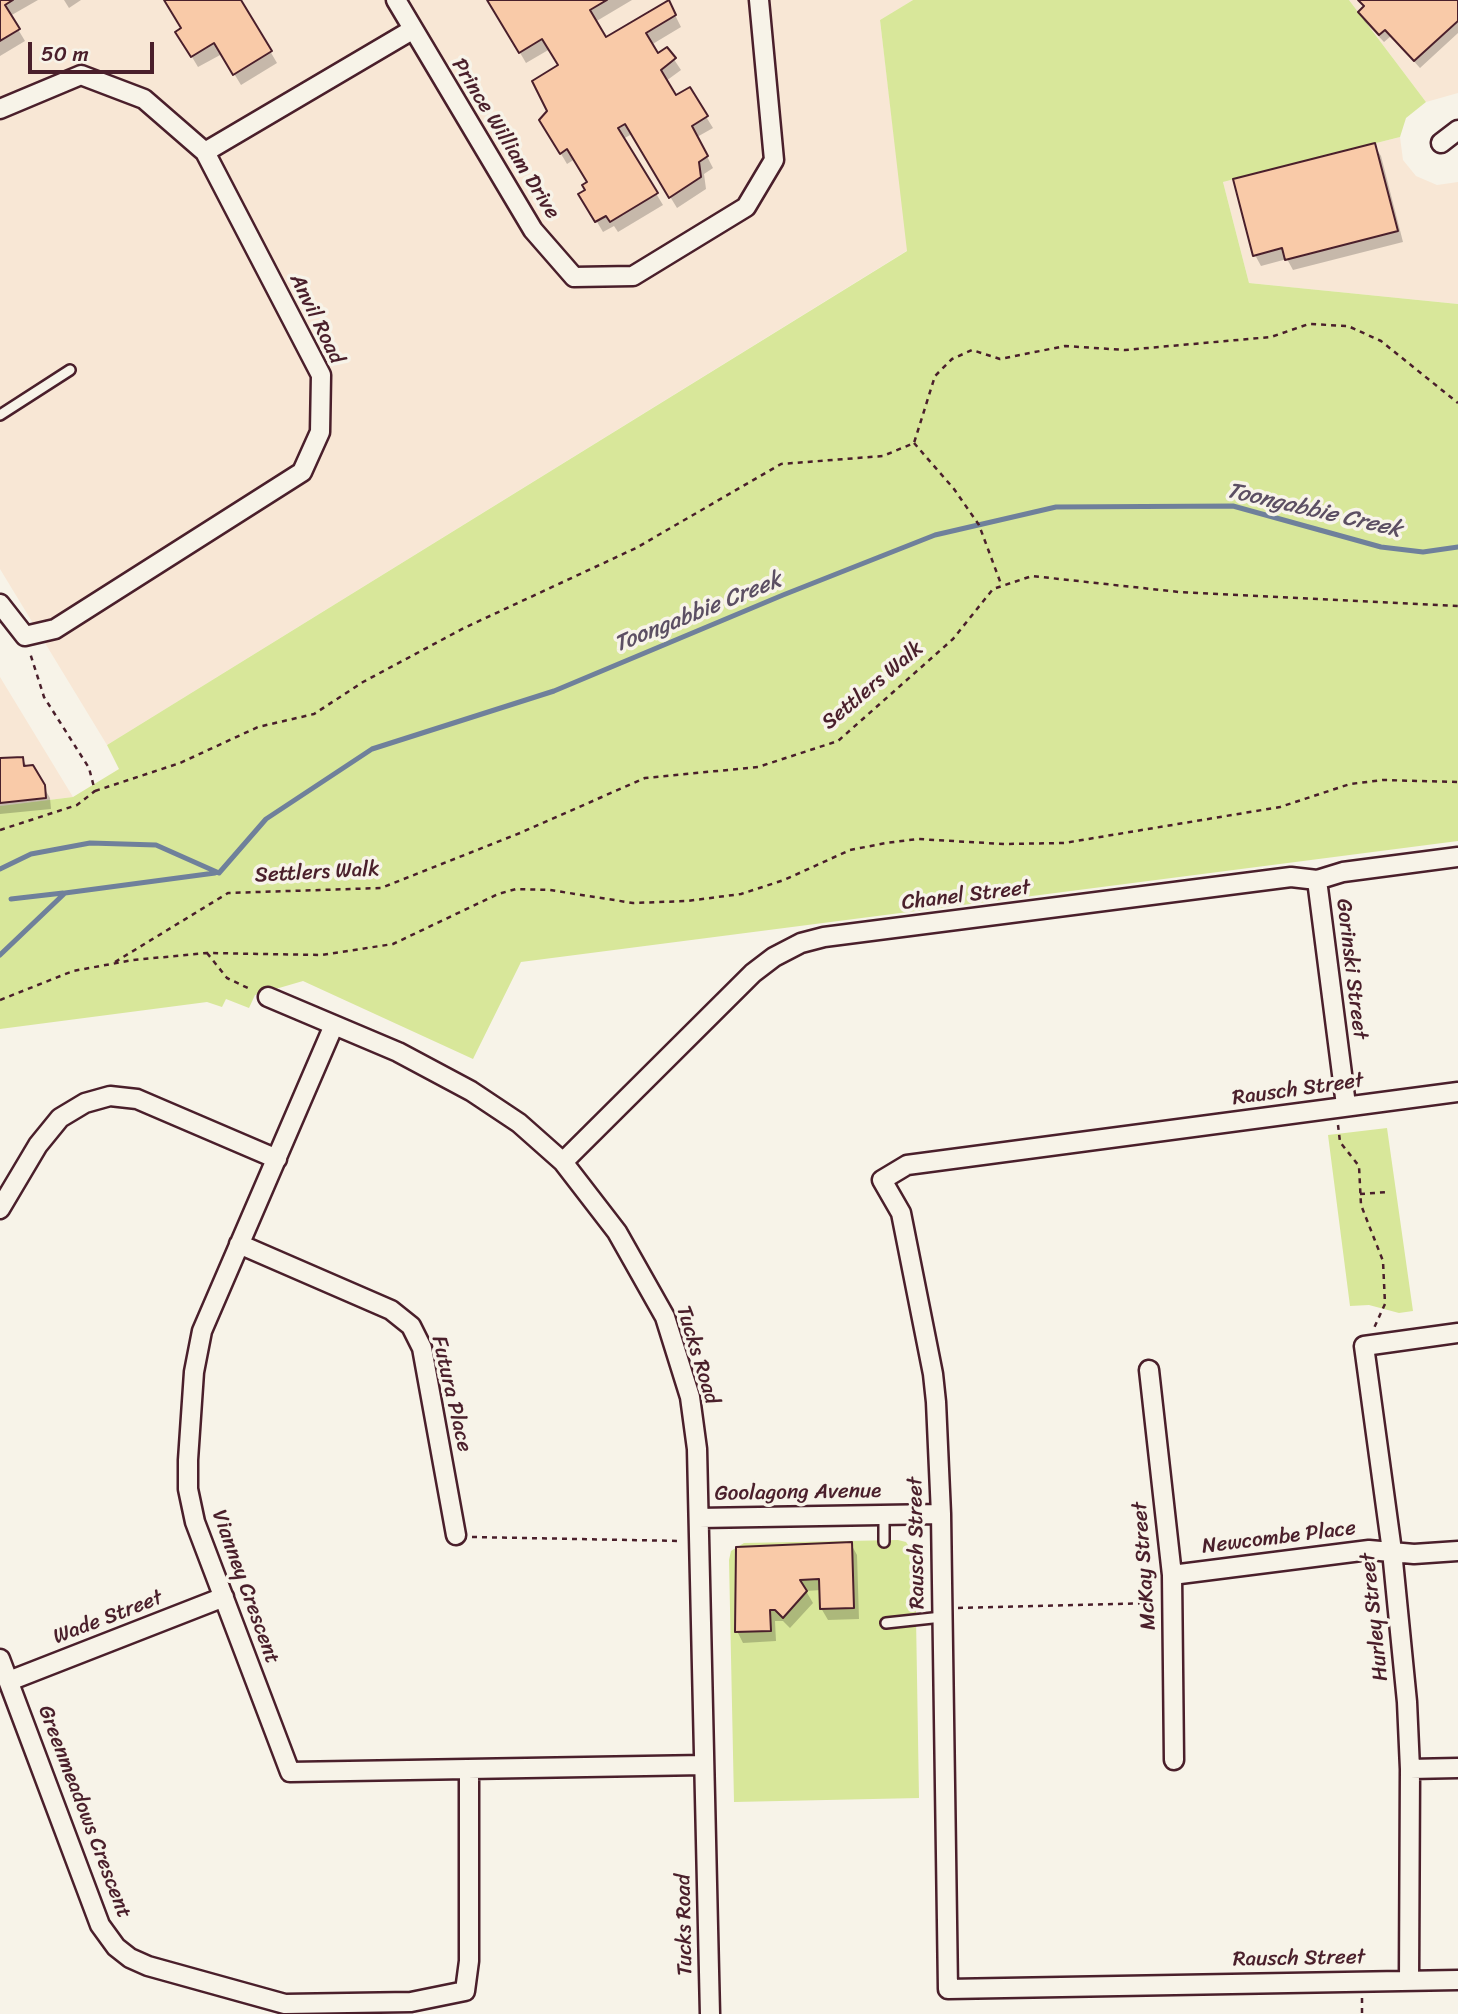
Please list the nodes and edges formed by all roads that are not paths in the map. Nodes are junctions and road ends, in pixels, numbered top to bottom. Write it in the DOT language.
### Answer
graph roads {
  1 [pos="396,0"];
  2 [pos="760,0"];
  3 [pos="412,30"];
  4 [pos="0,109"];
  5 [pos="1458,130"];
  6 [pos="1441,143"];
  7 [pos="205,152"];
  8 [pos="69,370"];
  9 [pos="0,415"];
  10 [pos="0,604"];
  11 [pos="1458,857"];
  12 [pos="1317,880"];
  13 [pos="268,997"];
  14 [pos="334,1025"];
  15 [pos="1458,1092"];
  16 [pos="1341,1106"];
  17 [pos="277,1159"];
  18 [pos="563,1162"];
  19 [pos="0,1209"];
  20 [pos="240,1244"];
  21 [pos="1458,1333"];
  22 [pos="1149,1370"];
  23 [pos="884,1514"];
  24 [pos="941,1514"];
  25 [pos="699,1518"];
  26 [pos="456,1535"];
  27 [pos="884,1542"];
  28 [pos="1392,1551"];
  29 [pos="1458,1552"];
  30 [pos="1172,1575"];
  31 [pos="224,1597"];
  32 [pos="942,1612"];
  33 [pos="886,1623"];
  34 [pos="0,1659"];
  35 [pos="9,1681"];
  36 [pos="1174,1760"];
  37 [pos="704,1765"];
  38 [pos="1458,1768"];
  39 [pos="1410,1769"];
  40 [pos="468,1770"];
  41 [pos="1409,1980"];
  42 [pos="1458,1980"];
  43 [pos="710,2014"];
  1 -- 3 [label="street, Prince William Drive"];
  2 -- 3 [label="street, Prince William Drive"];
  3 -- 7 [label="street"];
  4 -- 7 [label="street, Anvil Road"];
  5 -- 6 [label="street"];
  7 -- 10 [label="street, Anvil Road"];
  8 -- 9 [label="lane"];
  11 -- 12 [label="street, Chanel Street"];
  12 -- 16 [label="street, Gorinski Street"];
  12 -- 18 [label="street, Chanel Street"];
  13 -- 14 [label="street, Tucks Road"];
  14 -- 17 [label="street, Vianney Crescent"];
  14 -- 18 [label="street, Tucks Road"];
  15 -- 16 [label="street, Rausch Street"];
  16 -- 24 [label="street, Rausch Street"];
  17 -- 19 [label="street"];
  17 -- 20 [label="street, Vianney Crescent"];
  18 -- 25 [label="street, Tucks Road"];
  20 -- 26 [label="street, Futura Place"];
  20 -- 31 [label="street, Vianney Crescent"];
  21 -- 28 [label="street, Hurley Street"];
  22 -- 30 [label="street, McKay Street"];
  23 -- 24 [label="street, Goolagong Avenue"];
  23 -- 25 [label="street, Goolagong Avenue"];
  23 -- 27 [label="lane"];
  24 -- 32 [label="street, Rausch Street"];
  25 -- 37 [label="street, Tucks Road"];
  28 -- 29 [label="street, Newcombe Place"];
  28 -- 30 [label="street, Newcombe Place"];
  28 -- 39 [label="street, Hurley Street"];
  30 -- 36 [label="street, McKay Street"];
  31 -- 35 [label="street, Wade Street"];
  31 -- 40 [label="street, Vianney Crescent"];
  32 -- 33 [label="lane"];
  32 -- 41 [label="street, Rausch Street"];
  34 -- 35 [label="street, Greenmeadows Crescent"];
  35 -- 40 [label="street, Greenmeadows Crescent"];
  37 -- 40 [label="street, Vianney Crescent"];
  37 -- 43 [label="street, Tucks Road"];
  38 -- 39 [label="street"];
  39 -- 41 [label="street, Hurley Street"];
  41 -- 42 [label="street, Rausch Street"];
}
